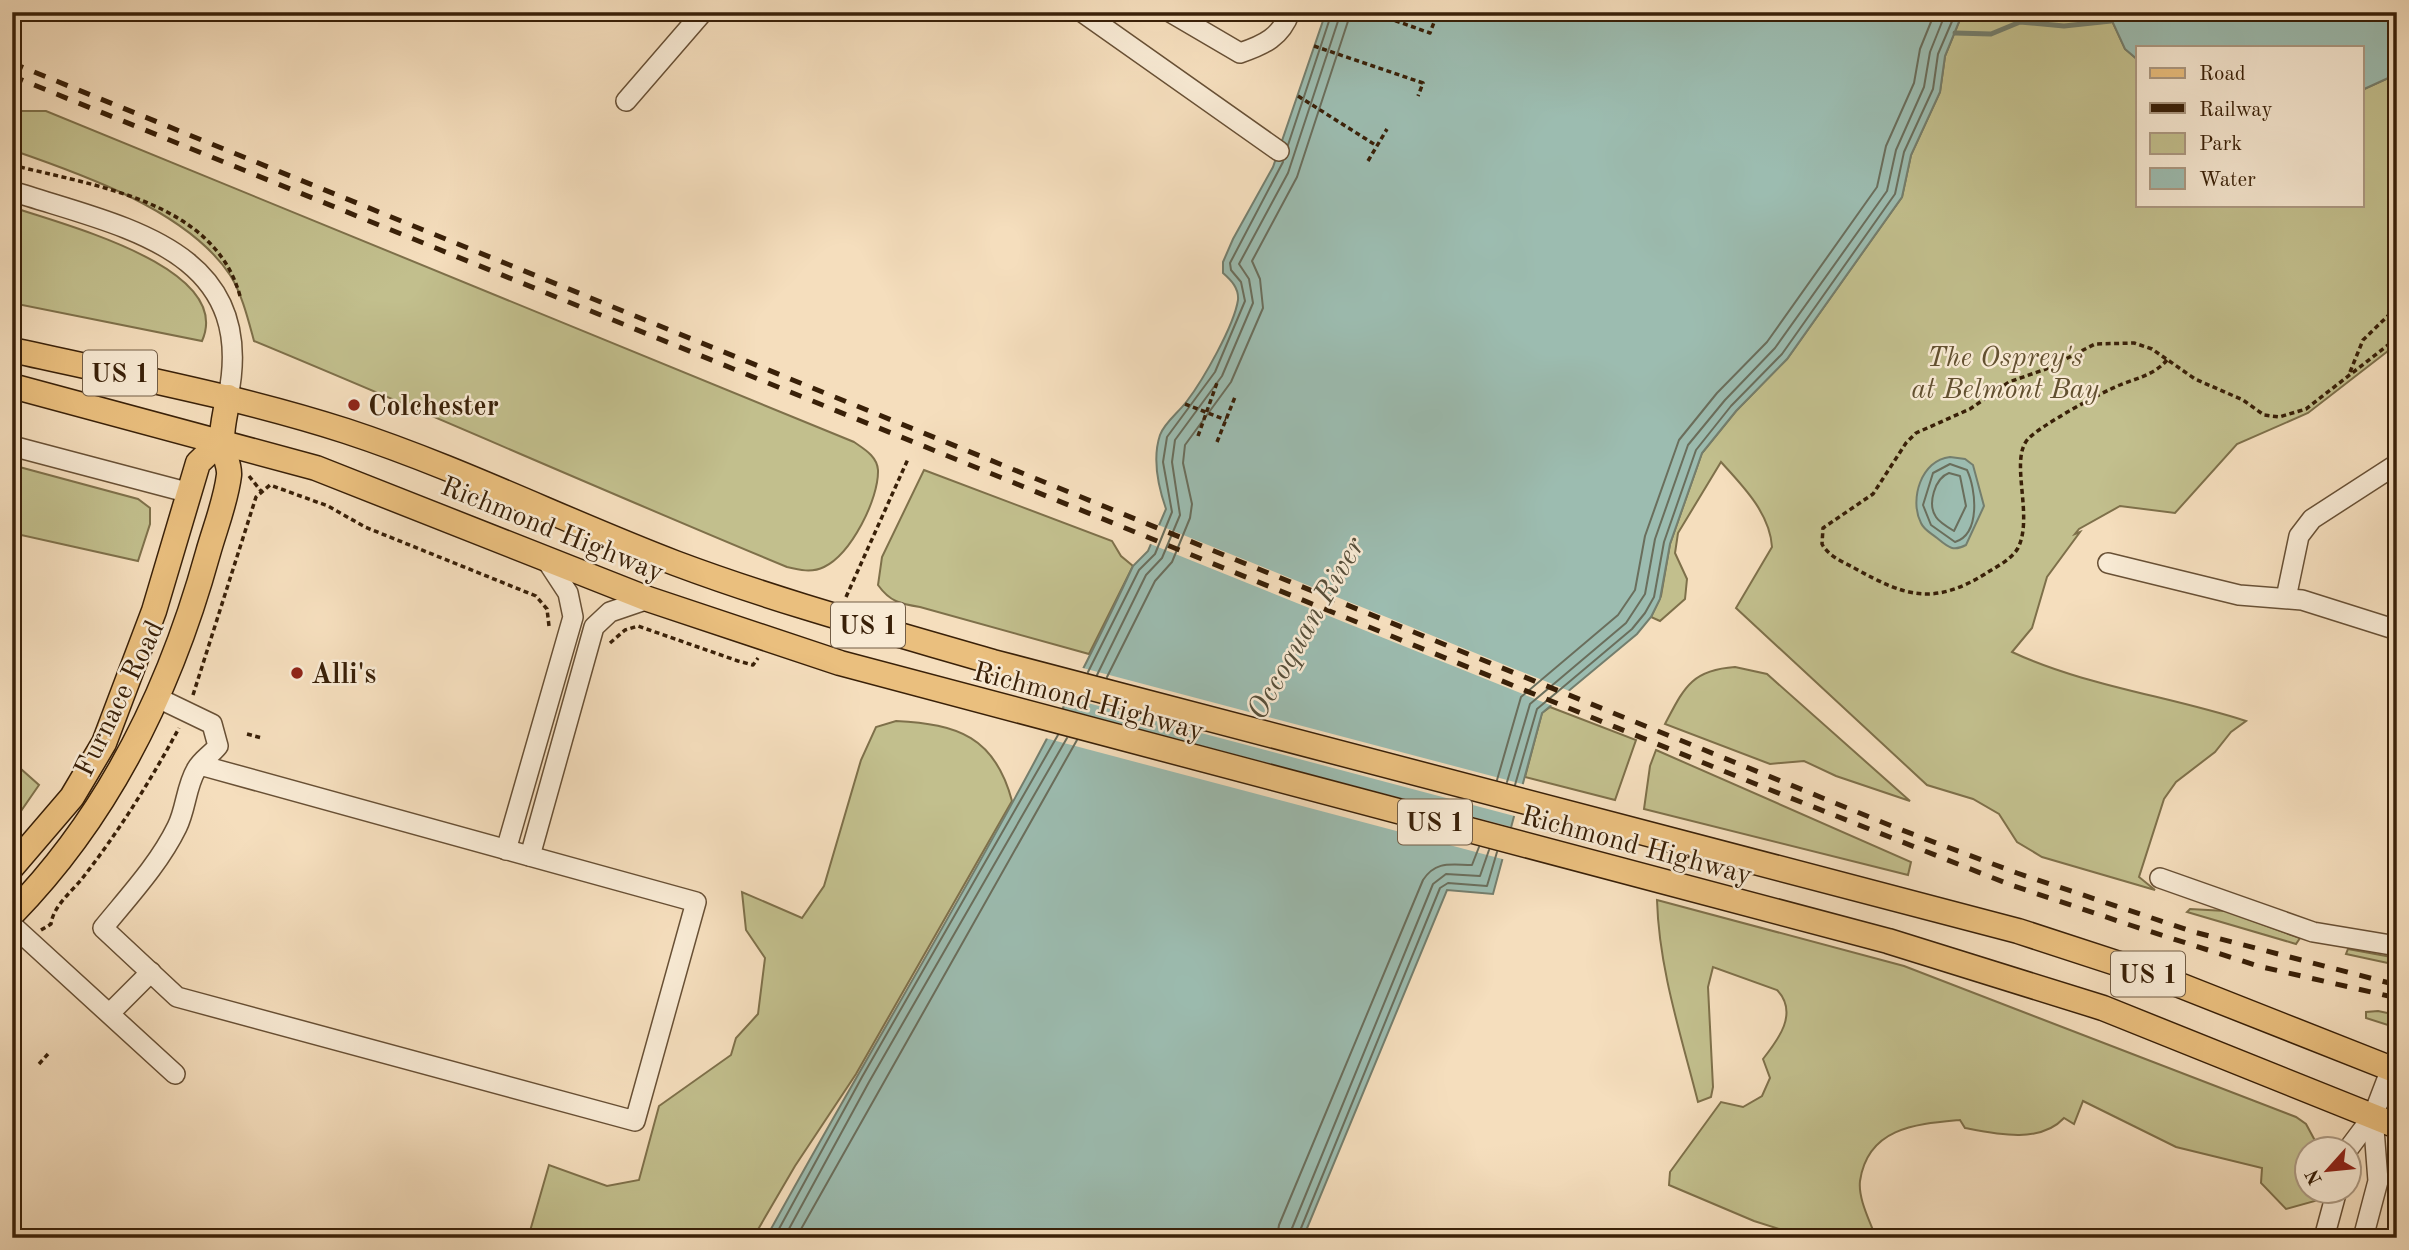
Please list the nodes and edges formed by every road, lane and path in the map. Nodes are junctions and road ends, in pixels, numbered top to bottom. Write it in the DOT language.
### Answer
graph roads {
  1 [pos="703,12"];
  2 [pos="1082,12"];
  3 [pos="1170,12"];
  4 [pos="1290,12"];
  5 [pos="1371,12"];
  6 [pos="1436,17"];
  7 [pos="1314,46"];
  8 [pos="1298,96"];
  9 [pos="1418,96"];
  10 [pos="626,101"];
  11 [pos="1387,129"];
  12 [pos="1377,146"];
  13 [pos="1279,151"];
  14 [pos="1368,161"];
  15 [pos="12,165"];
  16 [pos="12,191"];
  17 [pos="235,278"];
  18 [pos="2397,307"];
  19 [pos="2397,338"];
  20 [pos="12,350"];
  21 [pos="2167,360"];
  22 [pos="2348,376"];
  23 [pos="1218,380"];
  24 [pos="12,386"];
  25 [pos="228,397"];
  26 [pos="1235,397"];
  27 [pos="1185,404"];
  28 [pos="1207,413"];
  29 [pos="1226,420"];
  30 [pos="1198,436"];
  31 [pos="221,441"];
  32 [pos="1217,442"];
  33 [pos="12,446"];
  34 [pos="908,459"];
  35 [pos="2397,464"];
  36 [pos="190,493"];
  37 [pos="545,558"];
  38 [pos="2108,563"];
  39 [pos="2286,597"];
  40 [pos="648,598"];
  41 [pos="838,616"];
  42 [pos="549,626"];
  43 [pos="2397,630"];
  44 [pos="764,639"];
  45 [pos="608,650"];
  46 [pos="194,691"];
  47 [pos="158,698"];
  48 [pos="179,729"];
  49 [pos="247,734"];
  50 [pos="262,738"];
  51 [pos="200,765"];
  52 [pos="506,850"];
  53 [pos="530,856"];
  54 [pos="12,867"];
  55 [pos="2160,878"];
  56 [pos="12,914"];
  57 [pos="12,925"];
  58 [pos="45,925"];
  59 [pos="2397,946"];
  60 [pos="18,960"];
  61 [pos="12,967"];
  62 [pos="151,972"];
  63 [pos="110,1013"];
  64 [pos="48,1054"];
  65 [pos="39,1064"];
  66 [pos="2394,1070"];
  67 [pos="175,1074"];
  68 [pos="2374,1116"];
  69 [pos="2397,1126"];
  70 [pos="2360,1134"];
  71 [pos="2333,1204"];
  72 [pos="2324,1238"];
  73 [pos="2362,1238"];
  1 -- 10 [label="street"];
  2 -- 13 [label="street"];
  3 -- 4 [label="street"];
  5 -- 6 [label="path"];
  7 -- 9 [label="path"];
  8 -- 12 [label="path"];
  11 -- 12 [label="path"];
  12 -- 14 [label="path"];
  15 -- 17 [label="path"];
  16 -- 25 [label="street, Furnace Road"];
  18 -- 22 [label="path"];
  19 -- 22 [label="path"];
  20 -- 25 [label="main road, Richmond Highway / US 1"];
  21 -- 21 [label="path"];
  21 -- 22 [label="path"];
  23 -- 28 [label="path"];
  24 -- 31 [label="main road, Richmond Highway / US 1"];
  25 -- 31 [label="main road, Furnace Road"];
  25 -- 41 [label="main road, Richmond Highway / US 1"];
  26 -- 29 [label="path"];
  27 -- 28 [label="path"];
  28 -- 29 [label="path"];
  28 -- 30 [label="path"];
  29 -- 32 [label="path"];
  31 -- 36 [label="main road, Furnace Road"];
  31 -- 37 [label="main road, Richmond Highway / US 1"];
  31 -- 47 [label="main road, Furnace Road"];
  33 -- 36 [label="street"];
  34 -- 41 [label="path"];
  35 -- 39 [label="street"];
  36 -- 54 [label="main road, Furnace Road"];
  37 -- 40 [label="main road, Richmond Highway / US 1"];
  37 -- 52 [label="street"];
  38 -- 39 [label="street"];
  39 -- 43 [label="street"];
  40 -- 44 [label="main road, Richmond Highway / US 1"];
  40 -- 53 [label="street"];
  41 -- 66 [label="main road, Richmond Highway / US 1"];
  42 -- 46 [label="path"];
  44 -- 45 [label="path"];
  44 -- 68 [label="main road, Richmond Highway / US 1"];
  47 -- 51 [label="street"];
  47 -- 56 [label="main road, Furnace Road"];
  48 -- 58 [label="path"];
  49 -- 50 [label="path"];
  51 -- 52 [label="street"];
  51 -- 62 [label="street"];
  52 -- 53 [label="street"];
  53 -- 62 [label="street"];
  55 -- 59 [label="street"];
  57 -- 63 [label="street"];
  60 -- 61 [label="path"];
  62 -- 63 [label="street"];
  63 -- 67 [label="street"];
  64 -- 65 [label="path"];
  66 -- 68 [label="street"];
  68 -- 69 [label="main road, Richmond Highway / US 1"];
  68 -- 70 [label="street"];
  68 -- 73 [label="street"];
  71 -- 72 [label="street"];
}
